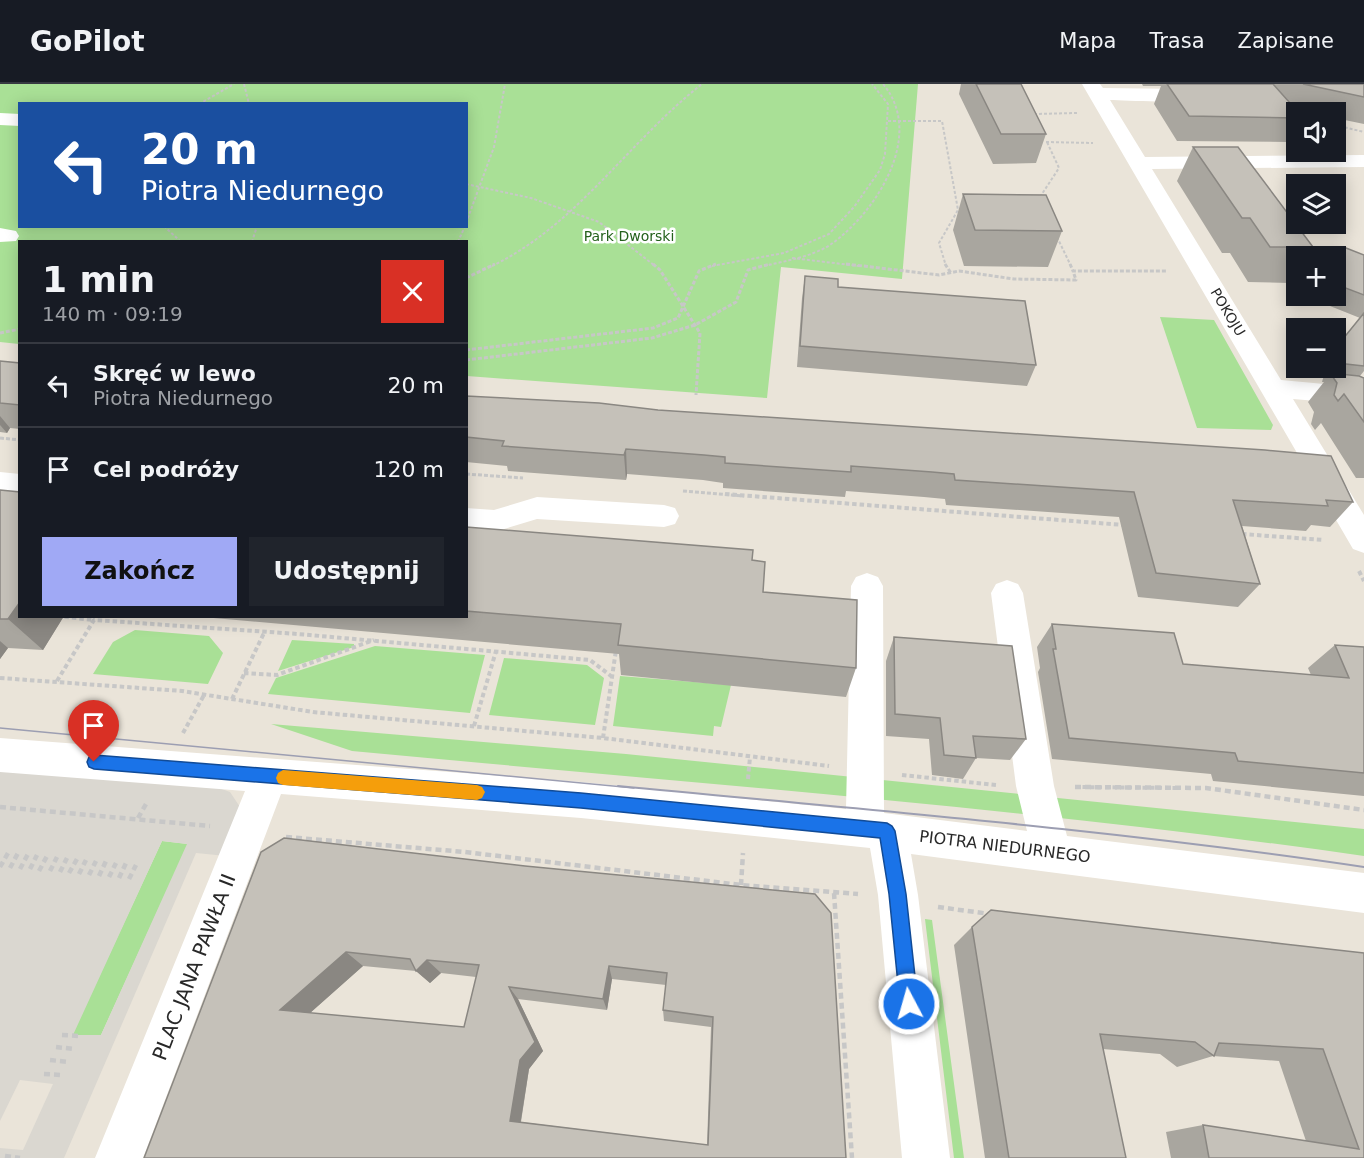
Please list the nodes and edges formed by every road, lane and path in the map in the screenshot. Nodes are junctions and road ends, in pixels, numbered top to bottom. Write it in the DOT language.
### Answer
graph roads {
  1 [pos="234,84"];
  2 [pos="244,84"];
  3 [pos="505,84"];
  4 [pos="702,84"];
  5 [pos="873,84"];
  6 [pos="883,84"];
  7 [pos="1189,84"];
  8 [pos="1094,89"];
  9 [pos="202,102"];
  10 [pos="248,102"];
  11 [pos="1081,113"];
  12 [pos="1029,114"];
  13 [pos="0,119"];
  14 [pos="18,120"];
  15 [pos="888,121"];
  16 [pos="899,122"];
  17 [pos="1346,128"];
  18 [pos="1364,132"];
  19 [pos="1038,142"];
  20 [pos="1047,142"];
  21 [pos="1101,143"];
  22 [pos="1364,161"];
  23 [pos="1141,163"];
  24 [pos="468,184"];
  25 [pos="482,188"];
  26 [pos="1042,204"];
  27 [pos="569,211"];
  28 [pos="468,220"];
  29 [pos="166,228"];
  30 [pos="1054,231"];
  31 [pos="179,240"];
  32 [pos="784,253"];
  33 [pos="790,258"];
  34 [pos="1073,271"];
  35 [pos="1204,271"];
  36 [pos="951,273"];
  37 [pos="468,277"];
  38 [pos="684,306"];
  39 [pos="695,325"];
  40 [pos="18,329"];
  41 [pos="0,333"];
  42 [pos="468,350"];
  43 [pos="468,360"];
  44 [pos="1273,388"];
  45 [pos="696,395"];
  46 [pos="1364,403"];
  47 [pos="0,438"];
  48 [pos="18,440"];
  49 [pos="1280,456"];
  50 [pos="1315,458"];
  51 [pos="468,474"];
  52 [pos="524,479"];
  53 [pos="0,483"];
  54 [pos="18,485"];
  55 [pos="670,503"];
  56 [pos="468,519"];
  57 [pos="1127,525"];
  58 [pos="1232,533"];
  59 [pos="1364,541"];
  60 [pos="1328,546"];
  61 [pos="1356,565"];
  62 [pos="1364,581"];
  63 [pos="867,586"];
  64 [pos="1007,593"];
  65 [pos="76,618"];
  66 [pos="94,620"];
  67 [pos="278,624"];
  68 [pos="265,631"];
  69 [pos="274,632"];
  70 [pos="375,640"];
  71 [pos="617,642"];
  72 [pos="496,651"];
  73 [pos="244,673"];
  74 [pos="611,676"];
  75 [pos="0,678"];
  76 [pos="57,681"];
  77 [pos="232,699"];
  78 [pos="474,726"];
  79 [pos="603,738"];
  80 [pos="0,755"];
  81 [pos="867,770"];
  82 [pos="269,777"];
  83 [pos="1035,786"];
  84 [pos="0,807"];
  85 [pos="1364,810"];
  86 [pos="215,828"];
  87 [pos="876,830"];
  88 [pos="276,836"];
  89 [pos="1052,852"];
  90 [pos="8,853"];
  91 [pos="18,854"];
  92 [pos="28,854"];
  93 [pos="38,855"];
  94 [pos="47,856"];
  95 [pos="57,857"];
  96 [pos="67,858"];
  97 [pos="77,859"];
  98 [pos="86,860"];
  99 [pos="96,861"];
  100 [pos="106,861"];
  101 [pos="116,862"];
  102 [pos="126,863"];
  103 [pos="136,865"];
  104 [pos="0,867"];
  105 [pos="10,868"];
  106 [pos="20,869"];
  107 [pos="30,870"];
  108 [pos="39,871"];
  109 [pos="50,872"];
  110 [pos="60,872"];
  111 [pos="69,873"];
  112 [pos="79,874"];
  113 [pos="89,875"];
  114 [pos="99,876"];
  115 [pos="109,877"];
  116 [pos="119,878"];
  117 [pos="129,879"];
  118 [pos="834,893"];
  119 [pos="1364,893"];
  120 [pos="898,894"];
  121 [pos="1000,915"];
  122 [pos="62,1035"];
  123 [pos="80,1036"];
  124 [pos="56,1047"];
  125 [pos="74,1049"];
  126 [pos="50,1060"];
  127 [pos="69,1062"];
  128 [pos="44,1074"];
  129 [pos="62,1076"];
  130 [pos="5,1156"];
  131 [pos="20,1158"];
  132 [pos="119,1158"];
  133 [pos="852,1158"];
  134 [pos="926,1158"];
  1 -- 9 [label="path"];
  2 -- 10 [label="path"];
  3 -- 25 [label="path"];
  4 -- 27 [label="path"];
  5 -- 15 [label="path"];
  6 -- 16 [label="path"];
  7 -- 8 [label="street"];
  8 -- 23 [label="street, POKOJU"];
  11 -- 12 [label="path"];
  13 -- 14 [label="street"];
  15 -- 16 [label="path"];
  15 -- 32 [label="path"];
  16 -- 33 [label="path"];
  16 -- 36 [label="path"];
  17 -- 18 [label="path"];
  19 -- 20 [label="path"];
  20 -- 21 [label="path"];
  20 -- 26 [label="path"];
  22 -- 23 [label="street"];
  23 -- 35 [label="street, POKOJU"];
  24 -- 25 [label="path"];
  25 -- 27 [label="path"];
  25 -- 28 [label="path"];
  27 -- 37 [label="path"];
  27 -- 38 [label="path"];
  29 -- 31 [label="path"];
  30 -- 34 [label="path"];
  32 -- 33 [label="path"];
  32 -- 38 [label="path"];
  33 -- 36 [label="path"];
  33 -- 39 [label="path"];
  34 -- 35 [label="path"];
  34 -- 36 [label="path"];
  35 -- 44 [label="street, POKOJU"];
  38 -- 39 [label="path"];
  38 -- 42 [label="path"];
  39 -- 43 [label="path"];
  39 -- 45 [label="path"];
  40 -- 41 [label="path"];
  44 -- 46 [label="street"];
  44 -- 50 [label="street, POKOJU"];
  47 -- 48 [label="path"];
  49 -- 50 [label="street"];
  50 -- 59 [label="street, POKOJU"];
  51 -- 52 [label="path"];
  53 -- 54 [label="street"];
  55 -- 56 [label="street"];
  55 -- 57 [label="path"];
  58 -- 60 [label="path"];
  61 -- 62 [label="path"];
  63 -- 81 [label="street"];
  64 -- 83 [label="street"];
  65 -- 66 [label="path"];
  66 -- 68 [label="path"];
  66 -- 76 [label="path"];
  67 -- 69 [label="path"];
  68 -- 69 [label="path"];
  68 -- 73 [label="path"];
  69 -- 70 [label="path"];
  70 -- 72 [label="path"];
  70 -- 73 [label="path"];
  71 -- 74 [label="path"];
  72 -- 74 [label="path"];
  72 -- 78 [label="path"];
  73 -- 77 [label="path"];
  74 -- 79 [label="path"];
  75 -- 76 [label="path"];
  76 -- 77 [label="path"];
  77 -- 78 [label="path"];
  78 -- 79 [label="path"];
  79 -- 81 [label="path"];
  80 -- 82 [label="street, PIOTRA NIEDURNEGO"];
  81 -- 83 [label="path"];
  81 -- 87 [label="street"];
  82 -- 87 [label="street, PIOTRA NIEDURNEGO"];
  82 -- 132 [label="street, PLAC JANA PAWŁA II"];
  83 -- 85 [label="path"];
  83 -- 89 [label="street"];
  84 -- 86 [label="path"];
  87 -- 89 [label="street, PIOTRA NIEDURNEGO"];
  87 -- 120 [label="street"];
  88 -- 118 [label="path"];
  89 -- 119 [label="street, PIOTRA NIEDURNEGO"];
  90 -- 104 [label="path"];
  91 -- 105 [label="path"];
  92 -- 106 [label="path"];
  93 -- 107 [label="path"];
  94 -- 108 [label="path"];
  95 -- 109 [label="path"];
  96 -- 110 [label="path"];
  97 -- 111 [label="path"];
  98 -- 112 [label="path"];
  99 -- 113 [label="path"];
  100 -- 114 [label="path"];
  101 -- 115 [label="path"];
  102 -- 116 [label="path"];
  103 -- 117 [label="path"];
  118 -- 120 [label="path"];
  118 -- 133 [label="path"];
  120 -- 121 [label="path"];
  120 -- 134 [label="street"];
  122 -- 123 [label="path"];
  124 -- 125 [label="path"];
  126 -- 127 [label="path"];
  128 -- 129 [label="path"];
  130 -- 131 [label="path"];
}
